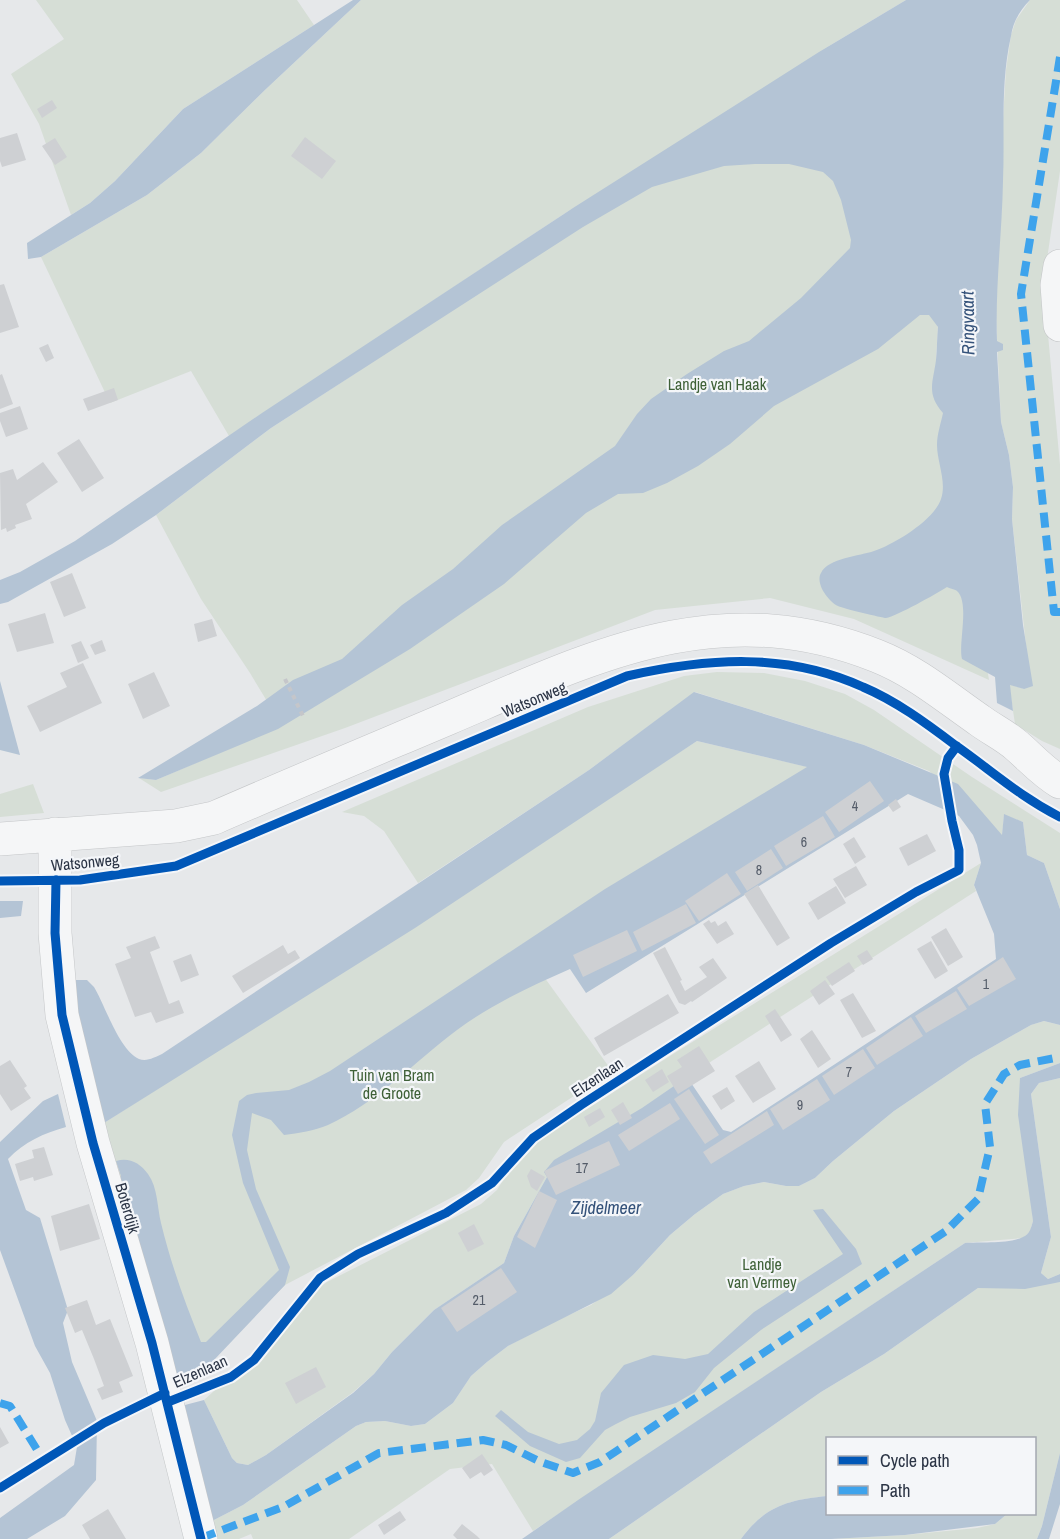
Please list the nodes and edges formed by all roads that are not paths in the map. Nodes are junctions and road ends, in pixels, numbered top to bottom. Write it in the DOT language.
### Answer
graph roads {
  1 [pos="1060,266"];
  2 [pos="1060,325"];
  3 [pos="1016,745"];
  4 [pos="1060,758"];
  5 [pos="1060,782"];
  6 [pos="55,834"];
  7 [pos="0,839"];
  8 [pos="201,1539"];
  1 -- 2 [label="street"];
  3 -- 4 [label="street, Watsonweg"];
  3 -- 5 [label="street, Watsonweg"];
  3 -- 6 [label="street, Watsonweg"];
  6 -- 7 [label="street, Watsonweg"];
  6 -- 8 [label="street, Boterdijk"];
}
